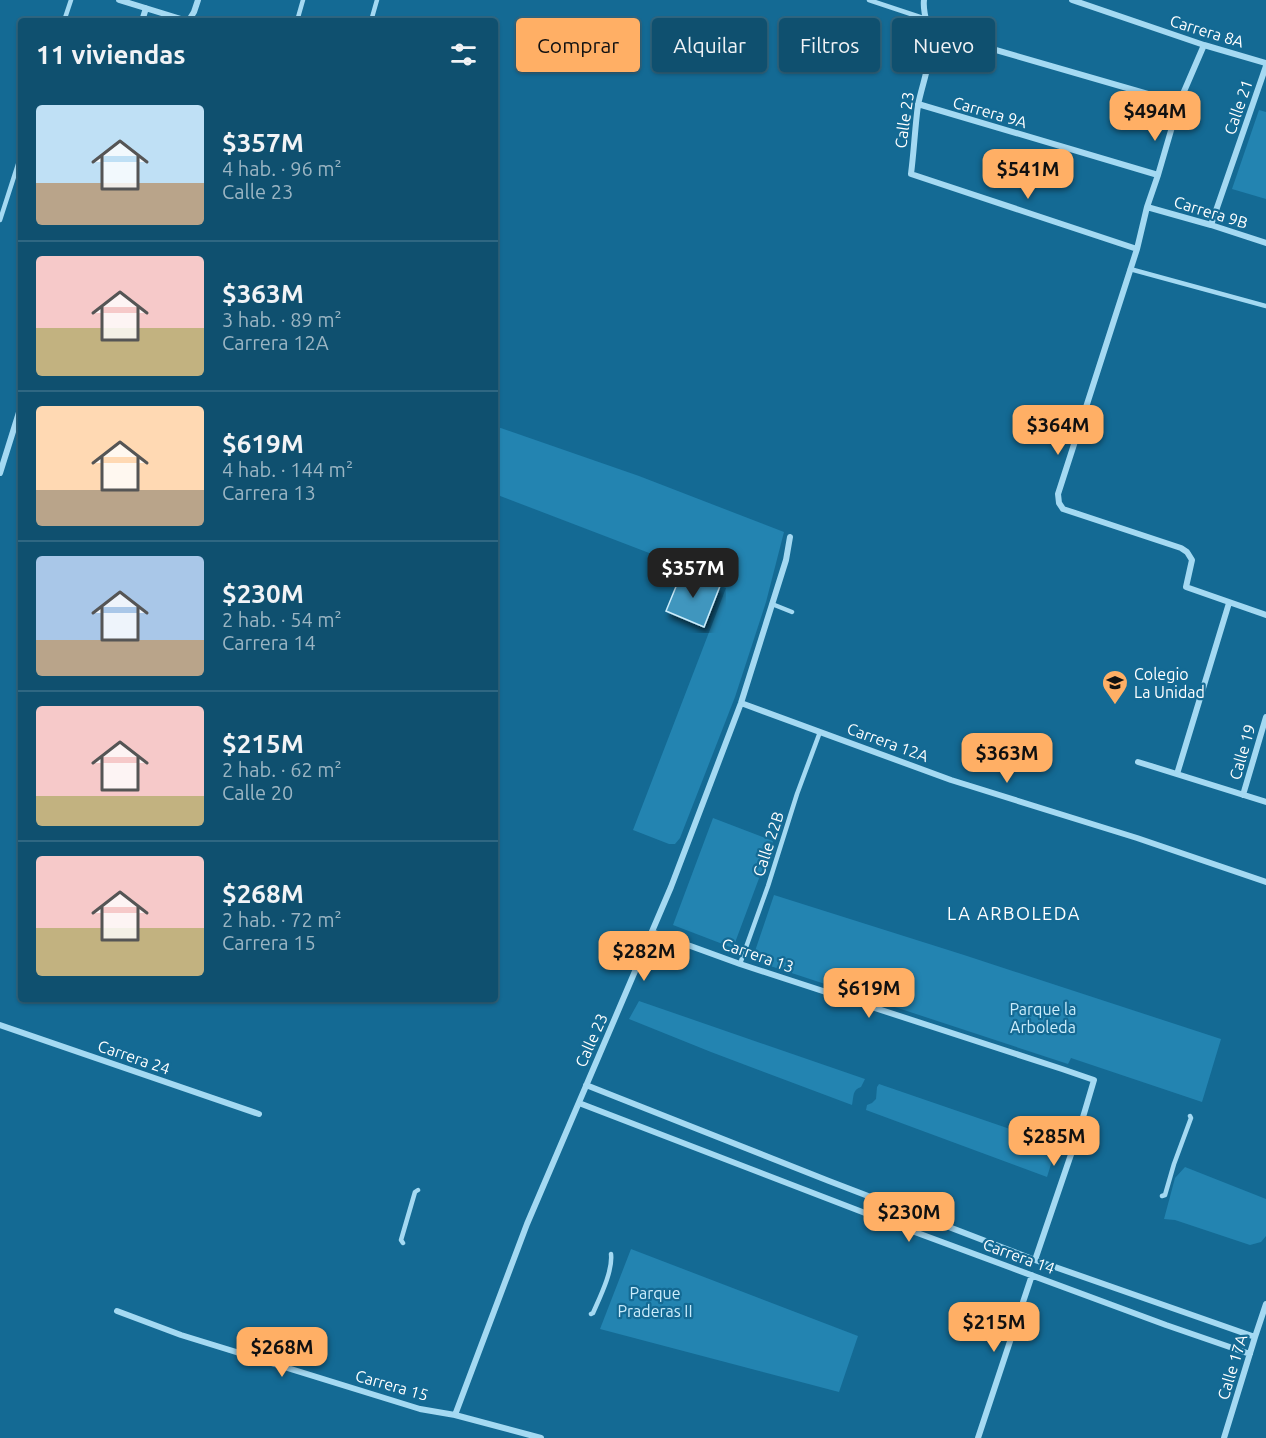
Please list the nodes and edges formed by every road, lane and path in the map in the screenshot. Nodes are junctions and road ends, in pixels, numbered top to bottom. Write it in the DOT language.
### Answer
graph roads {
  1 [pos="71,0"];
  2 [pos="119,0"];
  3 [pos="198,0"];
  4 [pos="303,0"];
  5 [pos="377,0"];
  6 [pos="868,0"];
  7 [pos="924,0"];
  8 [pos="1072,0"];
  9 [pos="146,8"];
  10 [pos="65,18"];
  11 [pos="143,18"];
  12 [pos="178,18"];
  13 [pos="190,18"];
  14 [pos="298,18"];
  15 [pos="372,18"];
  16 [pos="923,18"];
  17 [pos="926,18"];
  18 [pos="1204,45"];
  19 [pos="995,50"];
  20 [pos="1266,64"];
  21 [pos="925,72"];
  22 [pos="1179,103"];
  23 [pos="918,104"];
  24 [pos="18,164"];
  25 [pos="1158,175"];
  26 [pos="1147,207"];
  27 [pos="0,220"];
  28 [pos="1211,225"];
  29 [pos="1266,243"];
  30 [pos="1137,249"];
  31 [pos="1130,269"];
  32 [pos="1266,306"];
  33 [pos="18,416"];
  34 [pos="0,473"];
  35 [pos="790,537"];
  36 [pos="1229,603"];
  37 [pos="772,604"];
  38 [pos="792,612"];
  39 [pos="1266,615"];
  40 [pos="741,703"];
  41 [pos="1266,717"];
  42 [pos="820,732"];
  43 [pos="1138,762"];
  44 [pos="1177,774"];
  45 [pos="1243,795"];
  46 [pos="1266,802"];
  47 [pos="1266,882"];
  48 [pos="652,932"];
  49 [pos="740,963"];
  50 [pos="0,1025"];
  51 [pos="586,1085"];
  52 [pos="579,1103"];
  53 [pos="260,1114"];
  54 [pos="1190,1116"];
  55 [pos="418,1190"];
  56 [pos="1162,1196"];
  57 [pos="403,1243"];
  58 [pos="611,1254"];
  59 [pos="1035,1260"];
  60 [pos="1032,1275"];
  61 [pos="1266,1304"];
  62 [pos="117,1311"];
  63 [pos="591,1314"];
  64 [pos="1255,1337"];
  65 [pos="1250,1354"];
  66 [pos="455,1415"];
  67 [pos="541,1438"];
  68 [pos="978,1438"];
  69 [pos="1224,1438"];
  1 -- 10 [label="lane"];
  2 -- 9 [label="street"];
  3 -- 13 [label="street"];
  4 -- 14 [label="lane"];
  5 -- 15 [label="lane"];
  6 -- 16 [label="lane"];
  7 -- 17 [label="street, Calle 23"];
  8 -- 18 [label="street, Carrera 8A"];
  9 -- 11 [label="street"];
  9 -- 12 [label="street"];
  18 -- 20 [label="street, Carrera 8A"];
  18 -- 22 [label="street"];
  19 -- 22 [label="street"];
  20 -- 28 [label="street, Calle 21"];
  21 -- 23 [label="street, Calle 23"];
  22 -- 25 [label="street"];
  23 -- 25 [label="street, Carrera 9A"];
  23 -- 30 [label="street, Calle 23"];
  24 -- 27 [label="lane"];
  25 -- 26 [label="street"];
  26 -- 28 [label="street, Carrera 9B"];
  26 -- 30 [label="street"];
  28 -- 29 [label="street, Carrera 9B"];
  30 -- 31 [label="street"];
  31 -- 32 [label="lane"];
  31 -- 36 [label="street"];
  33 -- 34 [label="street"];
  35 -- 37 [label="street, Calle 23"];
  36 -- 39 [label="street"];
  36 -- 44 [label="street"];
  37 -- 38 [label="lane"];
  37 -- 40 [label="street, Calle 23"];
  40 -- 42 [label="street, Carrera 12A"];
  40 -- 48 [label="street, Calle 23"];
  41 -- 45 [label="street, Calle 19"];
  42 -- 47 [label="street, Carrera 12A"];
  42 -- 49 [label="lane, Calle 22B"];
  43 -- 44 [label="street"];
  44 -- 45 [label="street"];
  45 -- 46 [label="street"];
  48 -- 49 [label="street, Carrera 13"];
  48 -- 51 [label="street, Calle 23"];
  49 -- 59 [label="street, Carrera 13"];
  50 -- 53 [label="street, Carrera 24"];
  51 -- 52 [label="street, Calle 23"];
  51 -- 59 [label="street, Carrera 14"];
  52 -- 60 [label="street, Carrera 14"];
  52 -- 66 [label="street, Calle 23"];
  54 -- 56 [label="lane"];
  55 -- 57 [label="lane"];
  58 -- 63 [label="lane"];
  59 -- 64 [label="street, Carrera 14"];
  60 -- 65 [label="street, Carrera 14"];
  60 -- 68 [label="street"];
  61 -- 64 [label="street, Calle 17A"];
  62 -- 66 [label="street, Carrera 15"];
  64 -- 65 [label="street, Calle 17A"];
  65 -- 69 [label="street, Calle 17A"];
  66 -- 67 [label="street, Carrera 15"];
}
